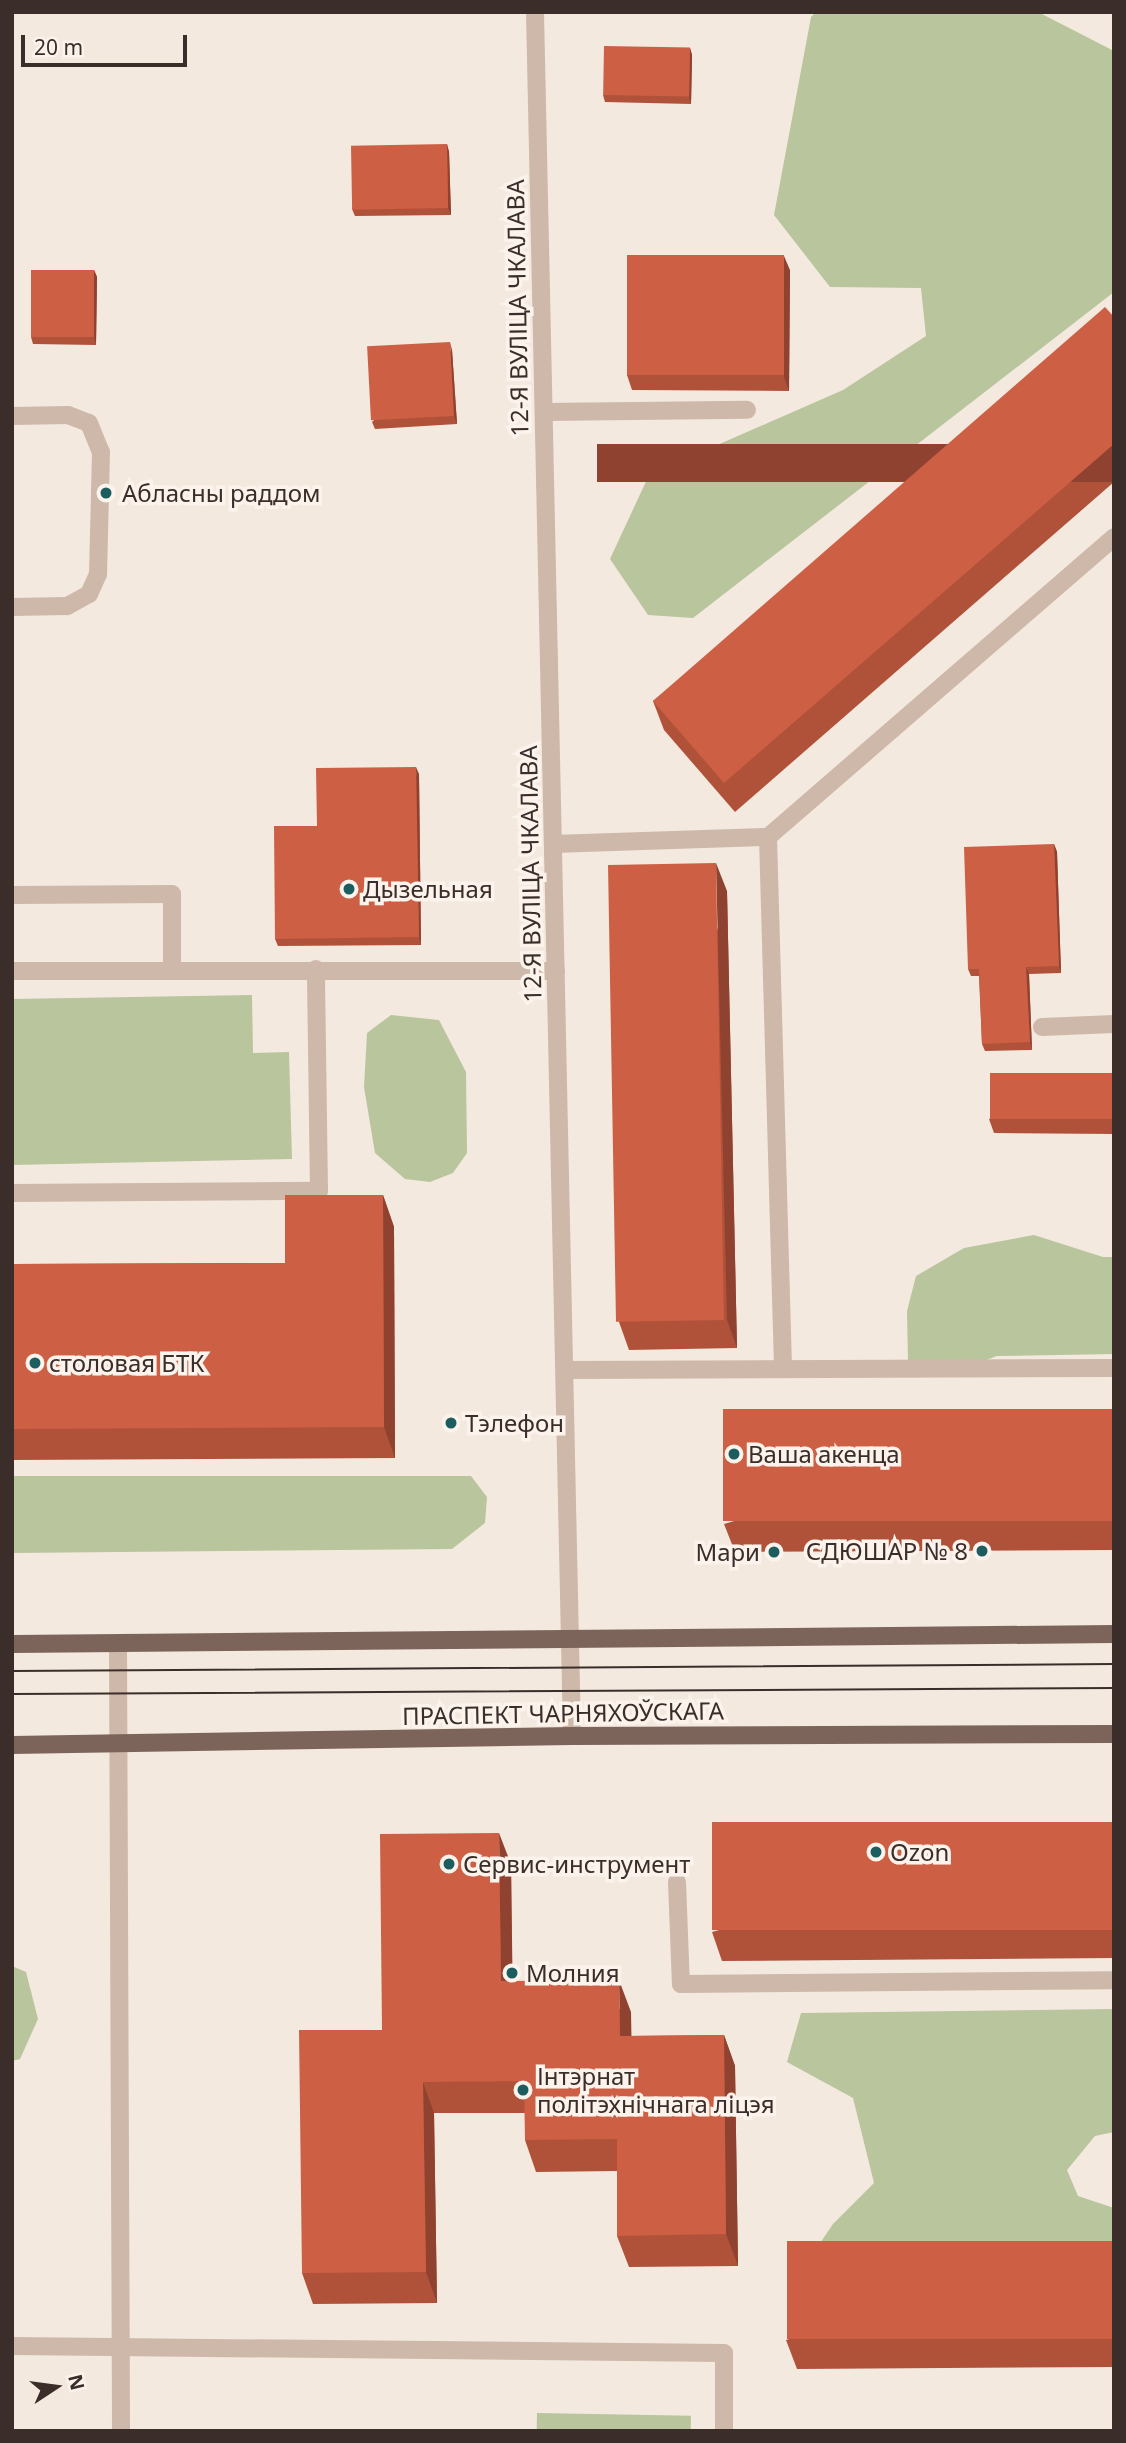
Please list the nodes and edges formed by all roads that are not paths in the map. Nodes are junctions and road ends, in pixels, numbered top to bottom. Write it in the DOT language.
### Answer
graph roads {
  1 [pos="535,12"];
  2 [pos="747,410"];
  3 [pos="544,412"];
  4 [pos="12,416"];
  5 [pos="1114,537"];
  6 [pos="12,607"];
  7 [pos="768,838"];
  8 [pos="553,844"];
  9 [pos="13,895"];
  10 [pos="316,969"];
  11 [pos="172,970"];
  12 [pos="12,971"];
  13 [pos="556,971"];
  14 [pos="1114,1024"];
  15 [pos="1042,1027"];
  16 [pos="12,1193"];
  17 [pos="1114,1368"];
  18 [pos="783,1369"];
  19 [pos="565,1370"];
  20 [pos="1114,1634"];
  21 [pos="571,1637"];
  22 [pos="12,1644"];
  23 [pos="118,1644"];
  24 [pos="1114,1734"];
  25 [pos="572,1736"];
  26 [pos="12,1745"];
  27 [pos="118,1745"];
  28 [pos="677,1882"];
  29 [pos="1114,1980"];
  30 [pos="12,2346"];
  31 [pos="121,2346"];
  32 [pos="121,2431"];
  33 [pos="724,2431"];
  1 -- 3 [label="street, 12-Я ВУЛІЦА ЧКАЛАВА"];
  2 -- 3 [label="street"];
  3 -- 8 [label="street, 12-Я ВУЛІЦА ЧКАЛАВА"];
  4 -- 6 [label="street"];
  5 -- 7 [label="street"];
  7 -- 8 [label="street"];
  7 -- 18 [label="street"];
  8 -- 13 [label="street, 12-Я ВУЛІЦА ЧКАЛАВА"];
  9 -- 11 [label="street"];
  10 -- 11 [label="street"];
  10 -- 13 [label="street"];
  10 -- 16 [label="street"];
  11 -- 12 [label="street"];
  13 -- 19 [label="street, 12-Я ВУЛІЦА ЧКАЛАВА"];
  14 -- 15 [label="street"];
  17 -- 18 [label="street"];
  18 -- 19 [label="street"];
  19 -- 21 [label="street, 12-Я ВУЛІЦА ЧКАЛАВА"];
  20 -- 21 [label="main road"];
  21 -- 23 [label="main road"];
  21 -- 25 [label="street, 12-Я ВУЛІЦА ЧКАЛАВА"];
  22 -- 23 [label="main road"];
  23 -- 27 [label="street"];
  24 -- 25 [label="main road, ПРАСПЕКТ ЧАРНЯХОЎСКАГА"];
  25 -- 27 [label="main road, ПРАСПЕКТ ЧАРНЯХОЎСКАГА"];
  26 -- 27 [label="main road, ПРАСПЕКТ ЧАРНЯХОЎСКАГА"];
  27 -- 31 [label="street"];
  28 -- 29 [label="street"];
  30 -- 31 [label="street"];
  31 -- 32 [label="street"];
  31 -- 33 [label="street"];
}
